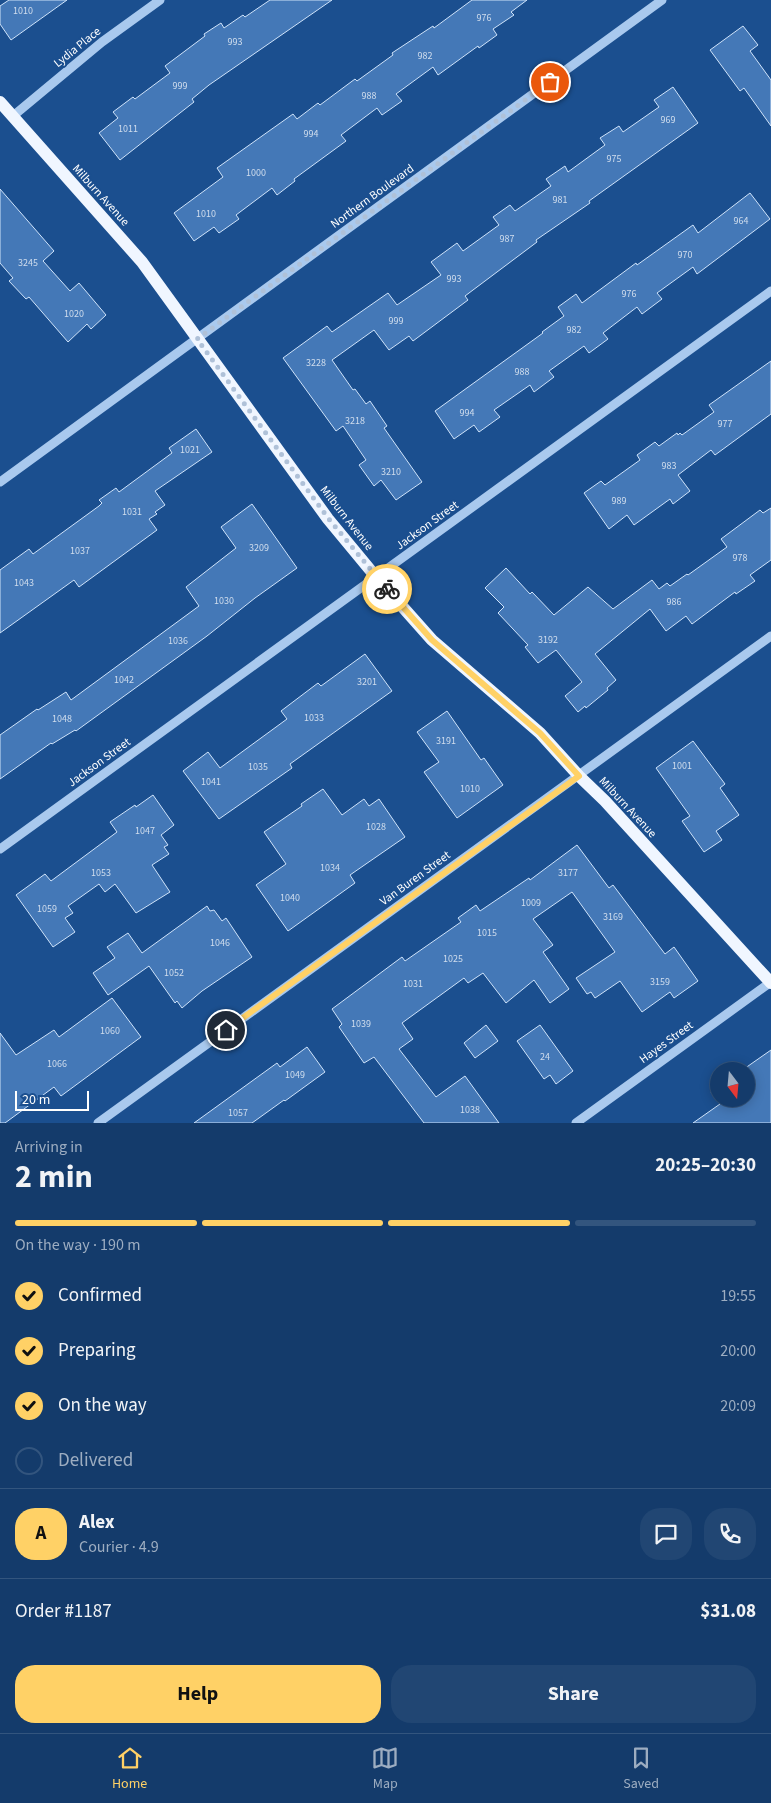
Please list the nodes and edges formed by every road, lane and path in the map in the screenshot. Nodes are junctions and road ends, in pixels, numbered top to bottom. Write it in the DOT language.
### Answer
graph roads {
  1 [pos="160,0"];
  2 [pos="662,0"];
  3 [pos="0,102"];
  4 [pos="13,116"];
  5 [pos="771,290"];
  6 [pos="197,339"];
  7 [pos="0,482"];
  8 [pos="376,577"];
  9 [pos="771,636"];
  10 [pos="579,776"];
  11 [pos="0,849"];
  12 [pos="771,982"];
  13 [pos="98,1123"];
  14 [pos="576,1123"];
  1 -- 4 [label="street, Lydia Place"];
  2 -- 6 [label="street, Northern Boulevard"];
  3 -- 4 [label="main road, Milburn Avenue"];
  4 -- 6 [label="main road, Milburn Avenue"];
  5 -- 8 [label="street, Jackson Street"];
  6 -- 7 [label="street, Northern Boulevard"];
  6 -- 8 [label="main road, Milburn Avenue"];
  8 -- 10 [label="main road, Milburn Avenue"];
  8 -- 11 [label="street, Jackson Street"];
  9 -- 10 [label="street, Van Buren Street"];
  10 -- 12 [label="main road, Milburn Avenue"];
  10 -- 13 [label="street, Van Buren Street"];
  12 -- 14 [label="street, Hayes Street"];
}
